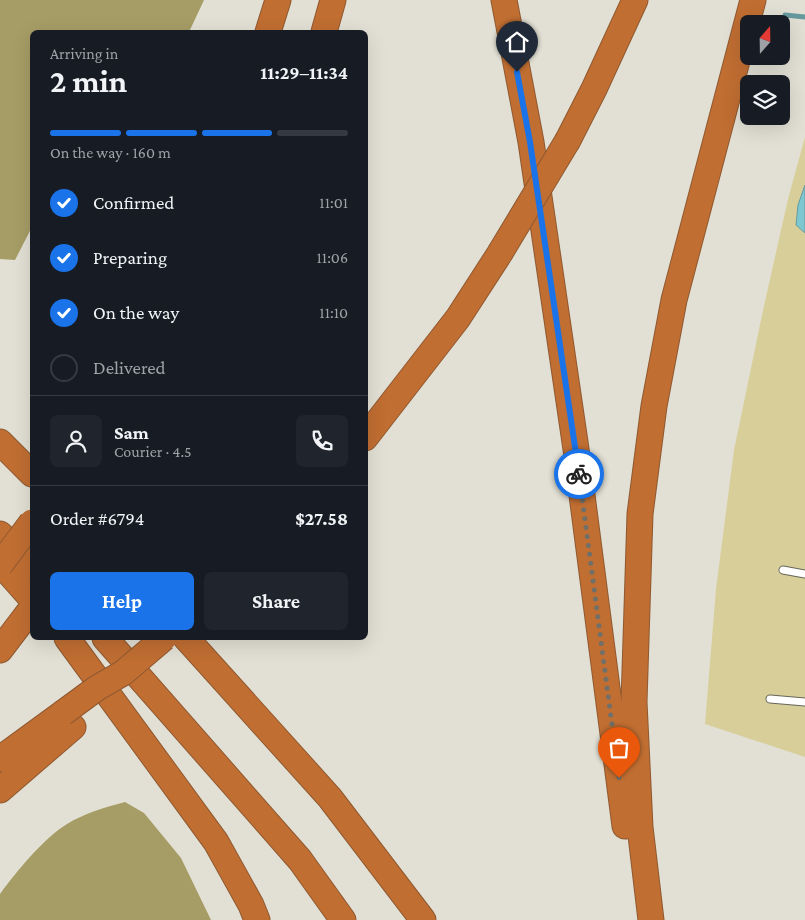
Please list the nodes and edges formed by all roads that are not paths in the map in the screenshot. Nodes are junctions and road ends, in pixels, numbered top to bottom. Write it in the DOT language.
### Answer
graph roads {
  1 [pos="278,0"];
  2 [pos="333,0"];
  3 [pos="504,0"];
  4 [pos="635,0"];
  5 [pos="753,0"];
  6 [pos="269,30"];
  7 [pos="325,30"];
  8 [pos="368,434"];
  9 [pos="0,442"];
  10 [pos="30,472"];
  11 [pos="30,525"];
  12 [pos="0,534"];
  13 [pos="0,564"];
  14 [pos="30,564"];
  15 [pos="783,570"];
  16 [pos="805,574"];
  17 [pos="30,597"];
  18 [pos="30,611"];
  19 [pos="68,640"];
  20 [pos="107,640"];
  21 [pos="162,640"];
  22 [pos="188,640"];
  23 [pos="1,648"];
  24 [pos="770,699"];
  25 [pos="805,702"];
  26 [pos="68,720"];
  27 [pos="0,759"];
  28 [pos="0,790"];
  29 [pos="256,920"];
  30 [pos="343,920"];
  31 [pos="423,920"];
  32 [pos="641,920"];
  33 [pos="651,920"];
  1 -- 6 [label="highway"];
  2 -- 7 [label="highway"];
  3 -- 32 [label="highway"];
  4 -- 8 [label="highway, bridge"];
  5 -- 33 [label="highway"];
  9 -- 10 [label="highway"];
  11 -- 13 [label="highway, bridge"];
  12 -- 14 [label="highway"];
  13 -- 17 [label="highway"];
  15 -- 16 [label="lane"];
  18 -- 23 [label="highway"];
  19 -- 29 [label="highway"];
  20 -- 30 [label="highway"];
  21 -- 26 [label="highway, bridge"];
  22 -- 31 [label="highway"];
  24 -- 25 [label="lane"];
  26 -- 27 [label="highway"];
  26 -- 28 [label="highway"];
}
